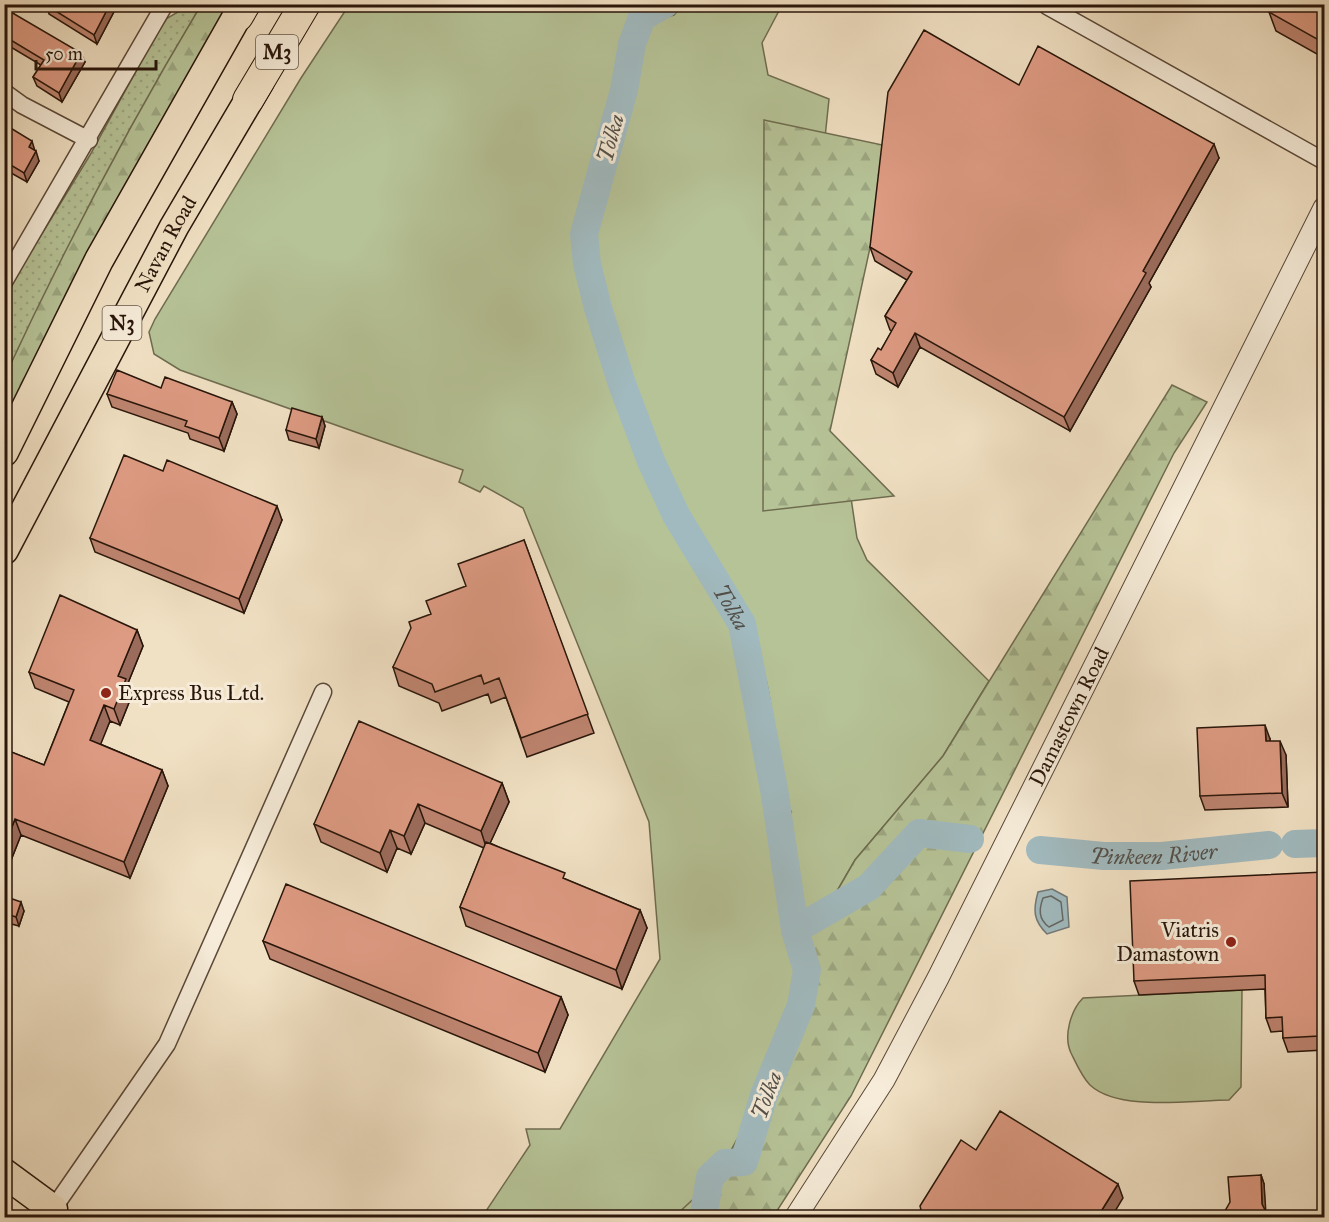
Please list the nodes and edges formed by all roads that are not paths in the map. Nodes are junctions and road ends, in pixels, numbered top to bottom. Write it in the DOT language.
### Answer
graph roads {
  1 [pos="165,4"];
  2 [pos="305,4"];
  3 [pos="311,4"];
  4 [pos="1047,6"];
  5 [pos="243,8"];
  6 [pos="4,92"];
  7 [pos="248,100"];
  8 [pos="89,140"];
  9 [pos="1324,161"];
  10 [pos="1324,208"];
  11 [pos="4,282"];
  12 [pos="4,452"];
  13 [pos="4,550"];
  14 [pos="323,692"];
  15 [pos="4,1173"];
  16 [pos="59,1213"];
  17 [pos="795,1218"];
  1 -- 8 [label="street"];
  2 -- 7 [label="highway, M3"];
  3 -- 7 [label="highway, Navan Road"];
  4 -- 9 [label="street"];
  5 -- 12 [label="highway, N3"];
  6 -- 8 [label="street"];
  7 -- 13 [label="highway, Navan Road / N3"];
  8 -- 11 [label="street"];
  10 -- 17 [label="street, Damastown Road"];
  14 -- 16 [label="street"];
  15 -- 16 [label="highway"];
}
